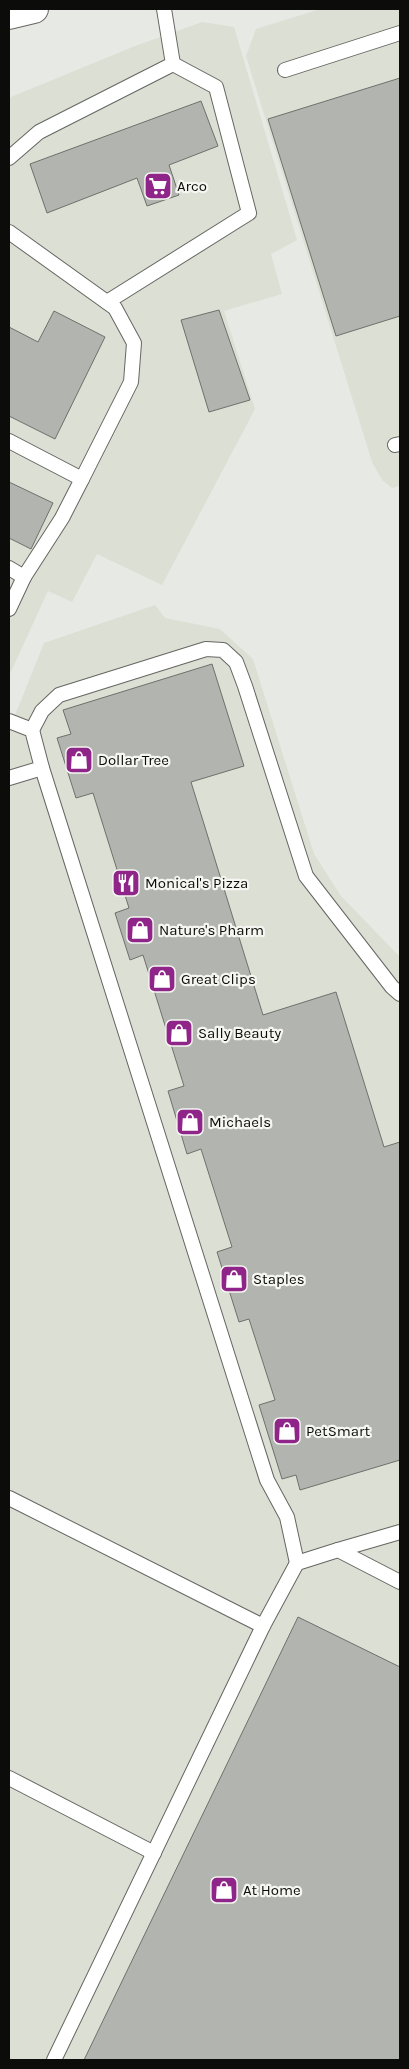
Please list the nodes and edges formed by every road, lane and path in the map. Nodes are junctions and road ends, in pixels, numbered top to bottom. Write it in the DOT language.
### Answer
graph roads {
  1 [pos="34,9"];
  2 [pos="164,9"];
  3 [pos="9,15"];
  4 [pos="400,33"];
  5 [pos="173,64"];
  6 [pos="285,70"];
  7 [pos="9,158"];
  8 [pos="9,232"];
  9 [pos="107,302"];
  10 [pos="9,441"];
  11 [pos="82,479"];
  12 [pos="9,568"];
  13 [pos="24,577"];
  14 [pos="9,609"];
  15 [pos="9,721"];
  16 [pos="32,730"];
  17 [pos="42,768"];
  18 [pos="9,778"];
  19 [pos="400,994"];
  20 [pos="9,1498"];
  21 [pos="400,1532"];
  22 [pos="338,1550"];
  23 [pos="297,1563"];
  24 [pos="400,1582"];
  25 [pos="263,1626"];
  26 [pos="9,1778"];
  27 [pos="154,1853"];
  28 [pos="54,2060"];
  1 -- 3 [label="main road"];
  2 -- 5 [label="lane"];
  4 -- 6 [label="lane"];
  5 -- 7 [label="lane"];
  5 -- 9 [label="lane"];
  8 -- 9 [label="lane"];
  9 -- 11 [label="lane"];
  10 -- 11 [label="lane"];
  11 -- 13 [label="lane"];
  12 -- 13 [label="lane"];
  13 -- 14 [label="lane"];
  15 -- 16 [label="lane"];
  16 -- 17 [label="lane"];
  16 -- 19 [label="lane"];
  17 -- 18 [label="lane"];
  17 -- 23 [label="lane"];
  20 -- 25 [label="lane"];
  21 -- 22 [label="lane"];
  22 -- 23 [label="lane"];
  22 -- 24 [label="lane"];
  23 -- 25 [label="lane"];
  25 -- 27 [label="lane"];
  26 -- 27 [label="lane"];
  27 -- 28 [label="lane"];
}
